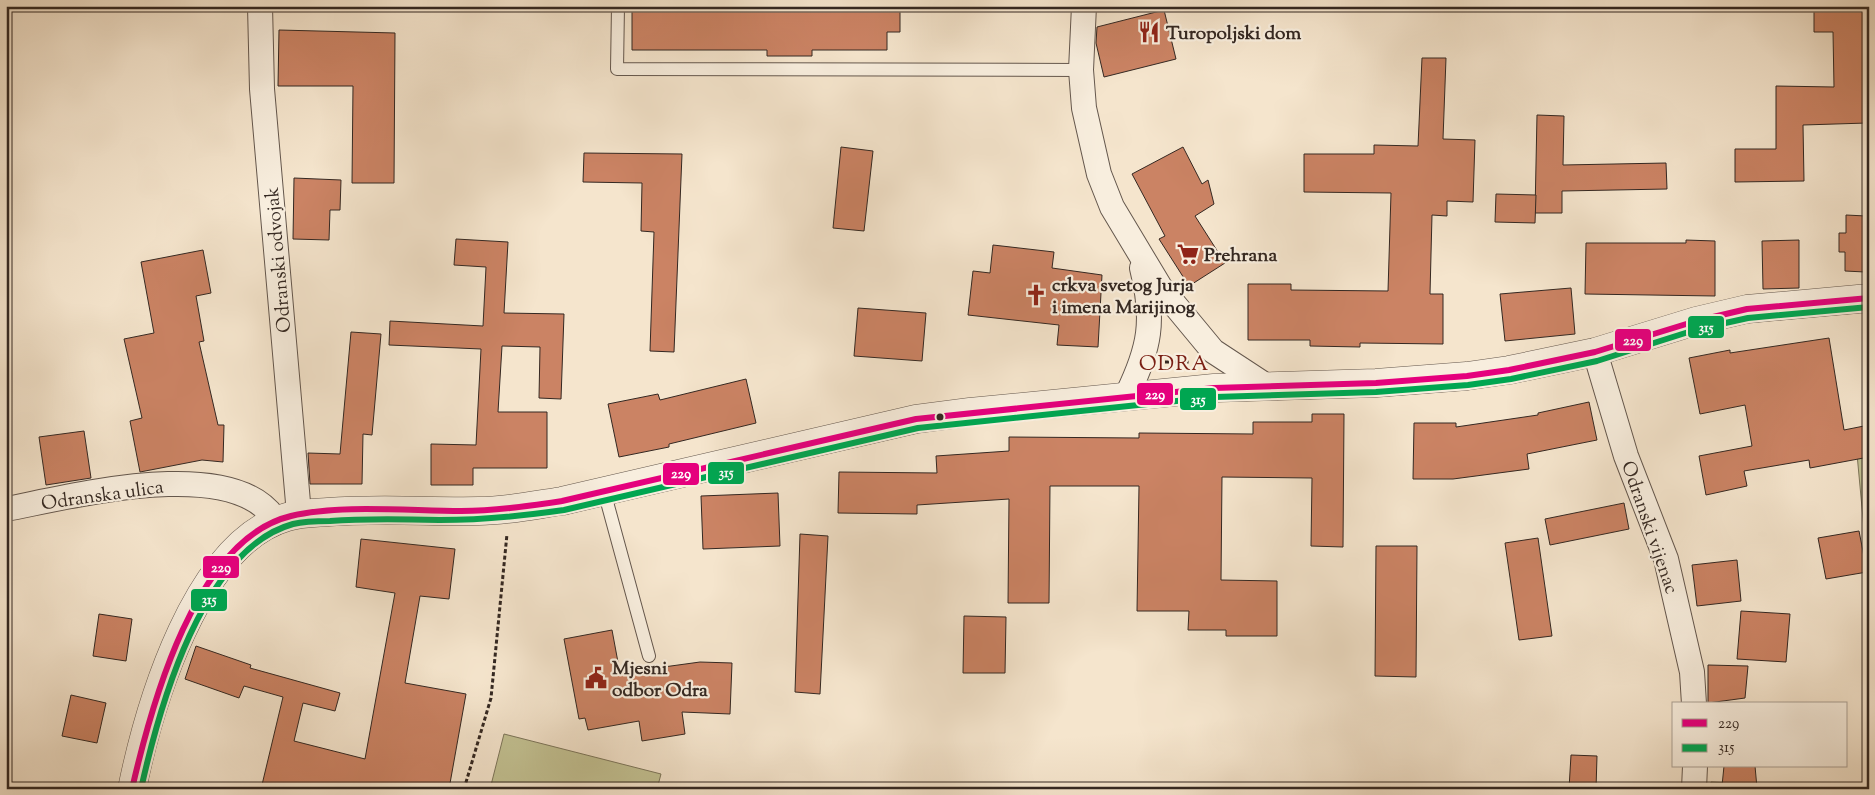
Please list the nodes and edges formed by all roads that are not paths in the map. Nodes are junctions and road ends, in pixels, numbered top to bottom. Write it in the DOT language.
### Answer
graph roads {
  1 [pos="260,6"];
  2 [pos="618,6"];
  3 [pos="1084,6"];
  4 [pos="1081,70"];
  5 [pos="1138,252"];
  6 [pos="1869,298"];
  7 [pos="1595,352"];
  8 [pos="1265,385"];
  9 [pos="1127,395"];
  10 [pos="604,492"];
  11 [pos="6,509"];
  12 [pos="288,518"];
  13 [pos="649,656"];
  14 [pos="1694,702"];
  15 [pos="1695,768"];
  16 [pos="132,789"];
  17 [pos="1694,789"];
  1 -- 12 [label="street, Odranski odvojak"];
  2 -- 4 [label="lane"];
  3 -- 4 [label="street"];
  4 -- 5 [label="street"];
  5 -- 8 [label="street"];
  5 -- 9 [label="street"];
  6 -- 7 [label="street"];
  7 -- 8 [label="street"];
  7 -- 14 [label="street, Odranski vijenac"];
  8 -- 9 [label="street"];
  9 -- 10 [label="street"];
  10 -- 12 [label="street"];
  10 -- 13 [label="lane"];
  11 -- 12 [label="street, Odranska ulica"];
  12 -- 16 [label="street"];
  15 -- 17 [label="street"];
}
